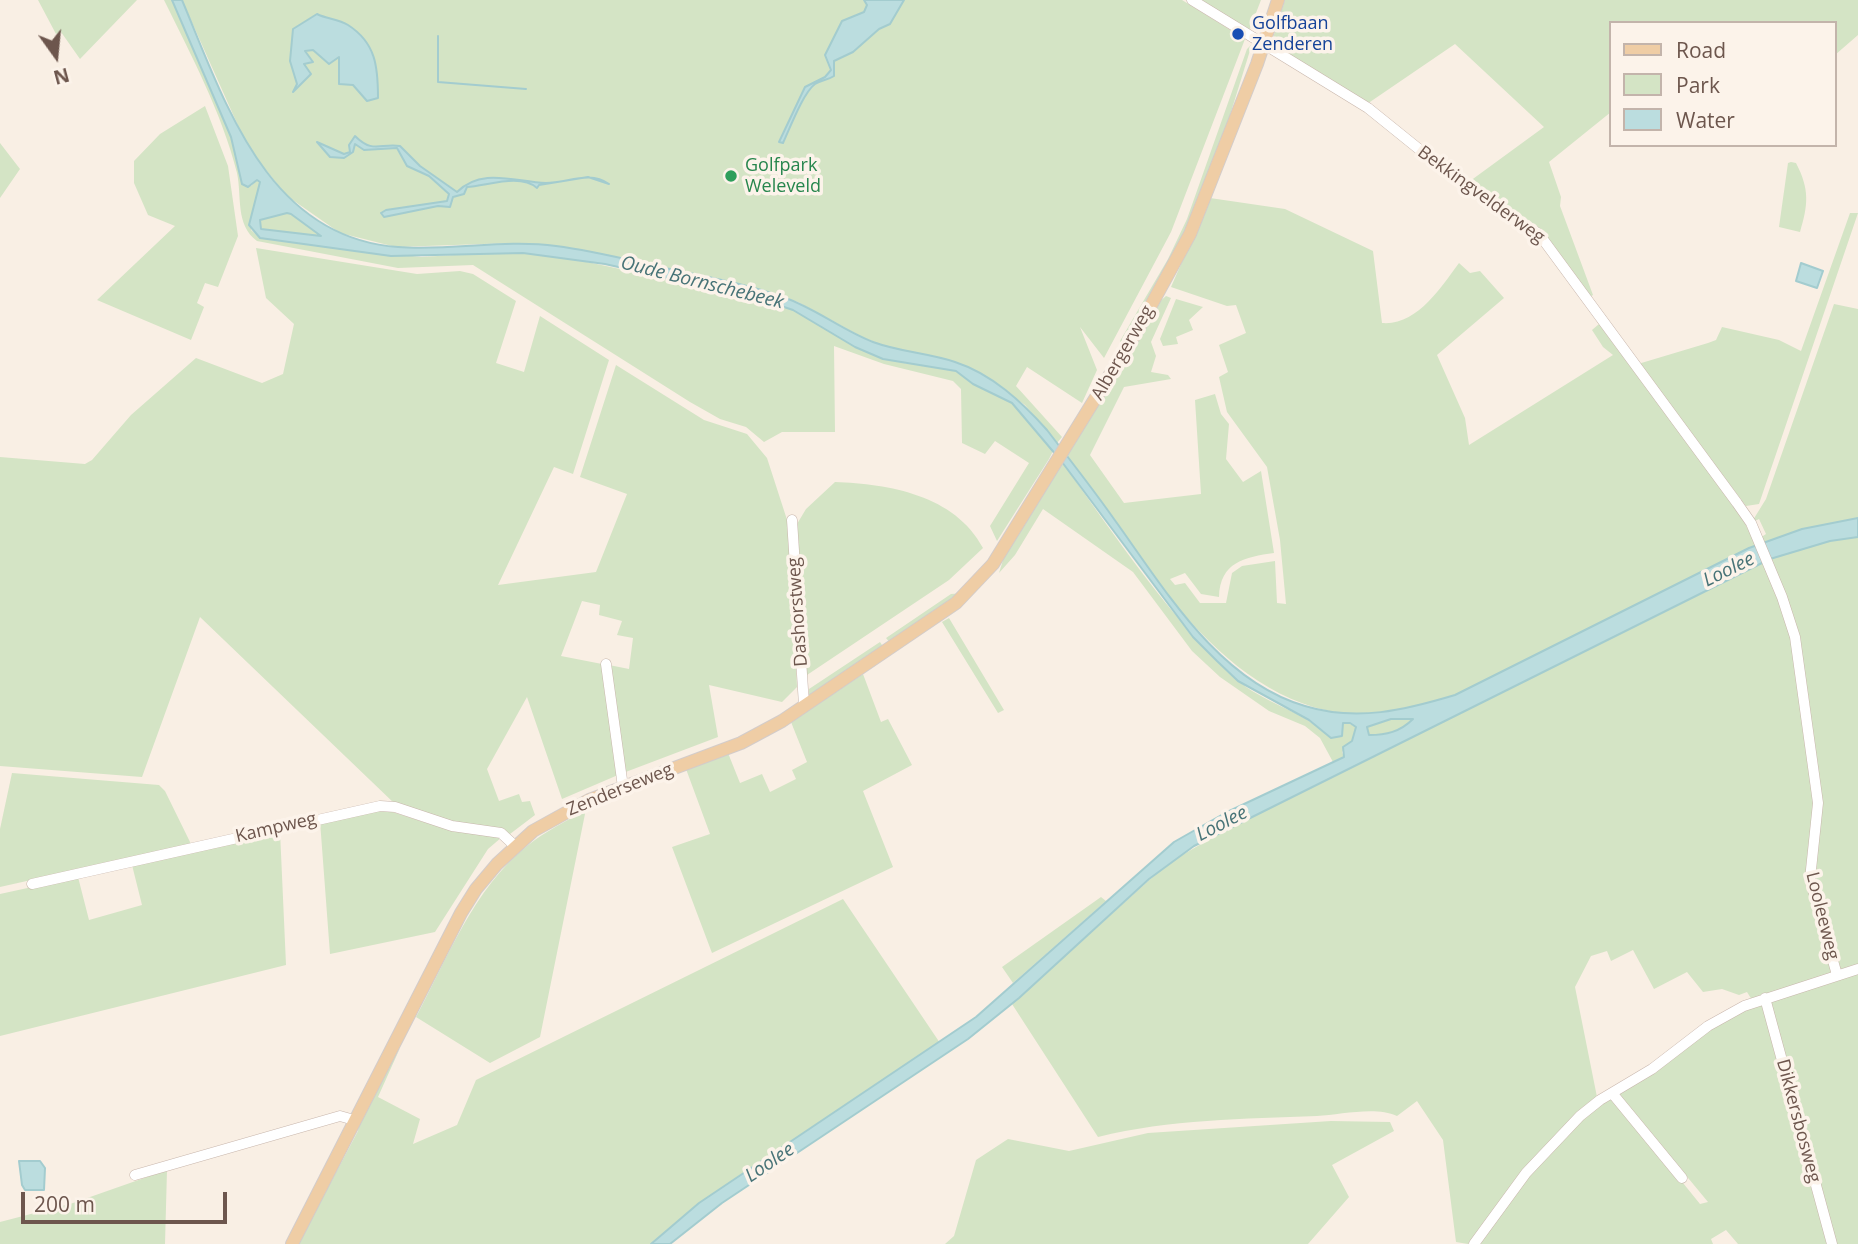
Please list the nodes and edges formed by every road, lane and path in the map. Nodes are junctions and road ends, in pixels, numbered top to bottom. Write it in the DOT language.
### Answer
graph roads {
  1 [pos="1192,0"];
  2 [pos="1277,0"];
  3 [pos="1262,42"];
  4 [pos="792,520"];
  5 [pos="1769,566"];
  6 [pos="973,587"];
  7 [pos="606,664"];
  8 [pos="804,705"];
  9 [pos="623,787"];
  10 [pos="515,846"];
  11 [pos="32,884"];
  12 [pos="1858,969"];
  13 [pos="1837,975"];
  14 [pos="1765,999"];
  15 [pos="1612,1093"];
  16 [pos="354,1120"];
  17 [pos="135,1175"];
  18 [pos="1682,1178"];
  19 [pos="292,1244"];
  20 [pos="1474,1244"];
  21 [pos="1832,1244"];
  1 -- 3 [label="street, Bekkingvelderweg"];
  2 -- 3 [label="main road, Albergerweg"];
  3 -- 5 [label="street, Bekkingvelderweg"];
  3 -- 6 [label="main road, Albergerweg"];
  4 -- 8 [label="street, Dashorstweg"];
  5 -- 13 [label="street, Looleeweg"];
  6 -- 8 [label="main road, Zenderseweg"];
  7 -- 9 [label="street"];
  8 -- 9 [label="main road, Zenderseweg"];
  9 -- 10 [label="main road, Zenderseweg"];
  10 -- 11 [label="street, Kampweg"];
  10 -- 16 [label="main road, Zenderseweg"];
  12 -- 13 [label="street"];
  13 -- 14 [label="street, Looleeweg"];
  14 -- 15 [label="street, Looleeweg"];
  14 -- 21 [label="street, Dikkersbosweg"];
  15 -- 18 [label="street"];
  15 -- 20 [label="street, Looleeweg"];
  16 -- 17 [label="street"];
  16 -- 19 [label="main road, Zenderseweg"];
}
